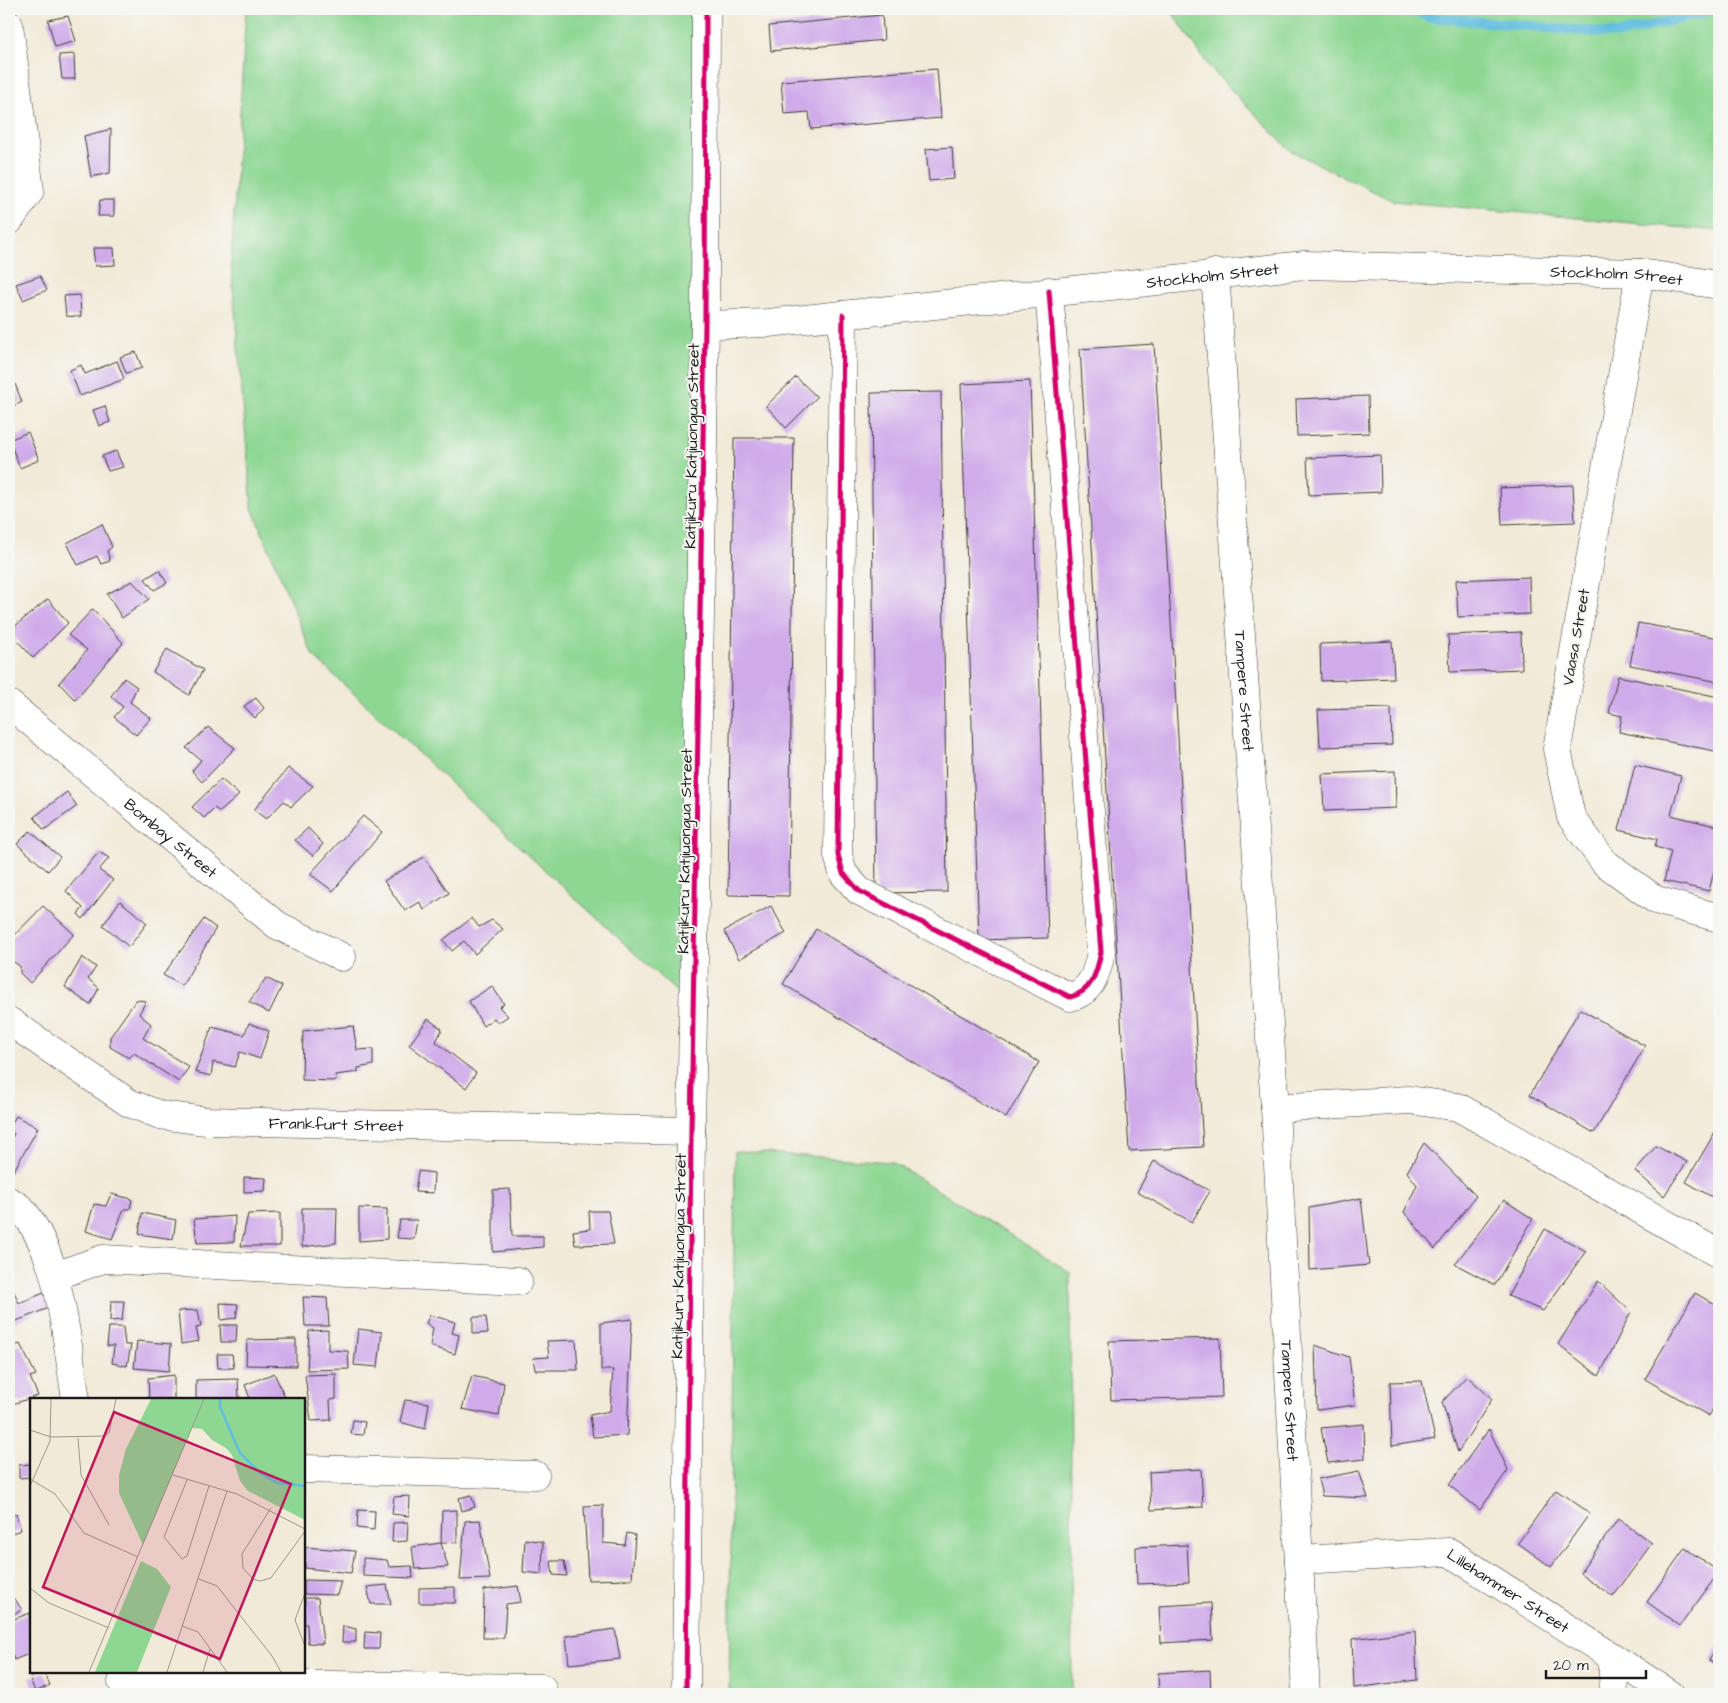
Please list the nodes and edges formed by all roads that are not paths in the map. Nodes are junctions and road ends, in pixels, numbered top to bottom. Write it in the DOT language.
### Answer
graph roads {
  1 [pos="706,9"];
  2 [pos="9,25"];
  3 [pos="9,221"];
  4 [pos="1215,273"];
  5 [pos="1640,273"];
  6 [pos="1719,285"];
  7 [pos="1049,291"];
  8 [pos="843,314"];
  9 [pos="706,326"];
  10 [pos="9,704"];
  11 [pos="1719,918"];
  12 [pos="342,957"];
  13 [pos="9,1021"];
  14 [pos="1275,1108"];
  15 [pos="691,1131"];
  16 [pos="9,1200"];
  17 [pos="1719,1254"];
  18 [pos="55,1276"];
  19 [pos="518,1281"];
  20 [pos="76,1398"];
  21 [pos="305,1469"];
  22 [pos="535,1475"];
  23 [pos="1298,1560"];
  24 [pos="1612,1657"];
  25 [pos="122,1683"];
  26 [pos="542,1688"];
  27 [pos="686,1694"];
  28 [pos="1306,1694"];
  29 [pos="1614,1694"];
  30 [pos="1670,1694"];
  1 -- 9 [label="street, Katjikuru Katjiuongua Street"];
  2 -- 3 [label="street"];
  4 -- 5 [label="street, Stockholm Street"];
  4 -- 7 [label="street, Stockholm Street"];
  4 -- 14 [label="street, Tampere Street"];
  5 -- 6 [label="street, Stockholm Street"];
  5 -- 11 [label="street, Vaasa Street"];
  7 -- 8 [label="street, Stockholm Street"];
  7 -- 8 [label="street"];
  8 -- 9 [label="street, Stockholm Street"];
  9 -- 15 [label="street, Katjikuru Katjiuongua Street"];
  10 -- 12 [label="street, Bombay Street"];
  13 -- 15 [label="street, Frankfurt Street"];
  14 -- 17 [label="street"];
  14 -- 23 [label="street, Tampere Street"];
  15 -- 27 [label="street, Katjikuru Katjiuongua Street"];
  16 -- 18 [label="street"];
  18 -- 19 [label="street"];
  18 -- 20 [label="street"];
  21 -- 22 [label="street"];
  23 -- 24 [label="street, Lillehammer Street"];
  23 -- 28 [label="street, Tampere Street"];
  24 -- 29 [label="street"];
  24 -- 30 [label="street, Lillehammer Street"];
  25 -- 26 [label="street"];
}
